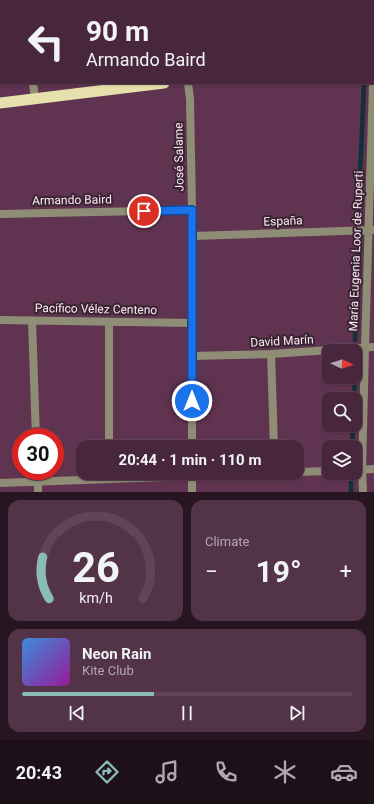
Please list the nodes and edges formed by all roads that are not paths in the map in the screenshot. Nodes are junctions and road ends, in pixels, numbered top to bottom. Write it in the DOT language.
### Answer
graph roads {
  1 [pos="33,84"];
  2 [pos="156,84"];
  3 [pos="188,84"];
  4 [pos="372,84"];
  5 [pos="35,99"];
  6 [pos="0,103"];
  7 [pos="192,210"];
  8 [pos="0,214"];
  9 [pos="371,230"];
  10 [pos="192,236"];
  11 [pos="0,320"];
  12 [pos="32,321"];
  13 [pos="109,322"];
  14 [pos="192,323"];
  15 [pos="374,347"];
  16 [pos="365,348"];
  17 [pos="271,354"];
  18 [pos="192,356"];
  19 [pos="36,428"];
  20 [pos="109,440"];
  21 [pos="192,440"];
  22 [pos="274,440"];
  23 [pos="360,440"];
  24 [pos="374,469"];
  25 [pos="362,470"];
  26 [pos="322,471"];
  27 [pos="304,472"];
  28 [pos="76,478"];
  29 [pos="192,480"];
  30 [pos="361,480"];
  31 [pos="38,481"];
  32 [pos="0,483"];
  33 [pos="38,492"];
  34 [pos="192,492"];
  35 [pos="363,492"];
  1 -- 5 [label="street"];
  2 -- 5 [label="highway"];
  3 -- 7 [label="street, José Salame"];
  4 -- 9 [label="street, María Eugenia Loor de Ruperti"];
  5 -- 6 [label="highway"];
  7 -- 8 [label="street, Armando Baird"];
  7 -- 10 [label="street, José Salame"];
  9 -- 10 [label="street, España"];
  9 -- 16 [label="street, María Eugenia Loor de Ruperti"];
  10 -- 14 [label="street, José Salame"];
  11 -- 12 [label="street, Pacífico Vélez Centeno"];
  12 -- 13 [label="street, Pacífico Vélez Centeno"];
  12 -- 19 [label="street"];
  13 -- 14 [label="street, Pacífico Vélez Centeno"];
  13 -- 20 [label="street"];
  14 -- 18 [label="street, José Salame"];
  15 -- 16 [label="street, David Marín"];
  16 -- 17 [label="street, David Marín"];
  16 -- 23 [label="street, María Eugenia Loor de Ruperti"];
  17 -- 18 [label="street, David Marín"];
  17 -- 22 [label="street"];
  18 -- 21 [label="street, José Salame"];
  24 -- 25 [label="street"];
  26 -- 27 [label="street"];
  28 -- 31 [label="street"];
  29 -- 34 [label="street"];
  30 -- 35 [label="street, María Eugenia Loor de Ruperti"];
  31 -- 32 [label="street"];
  31 -- 33 [label="street"];
}
